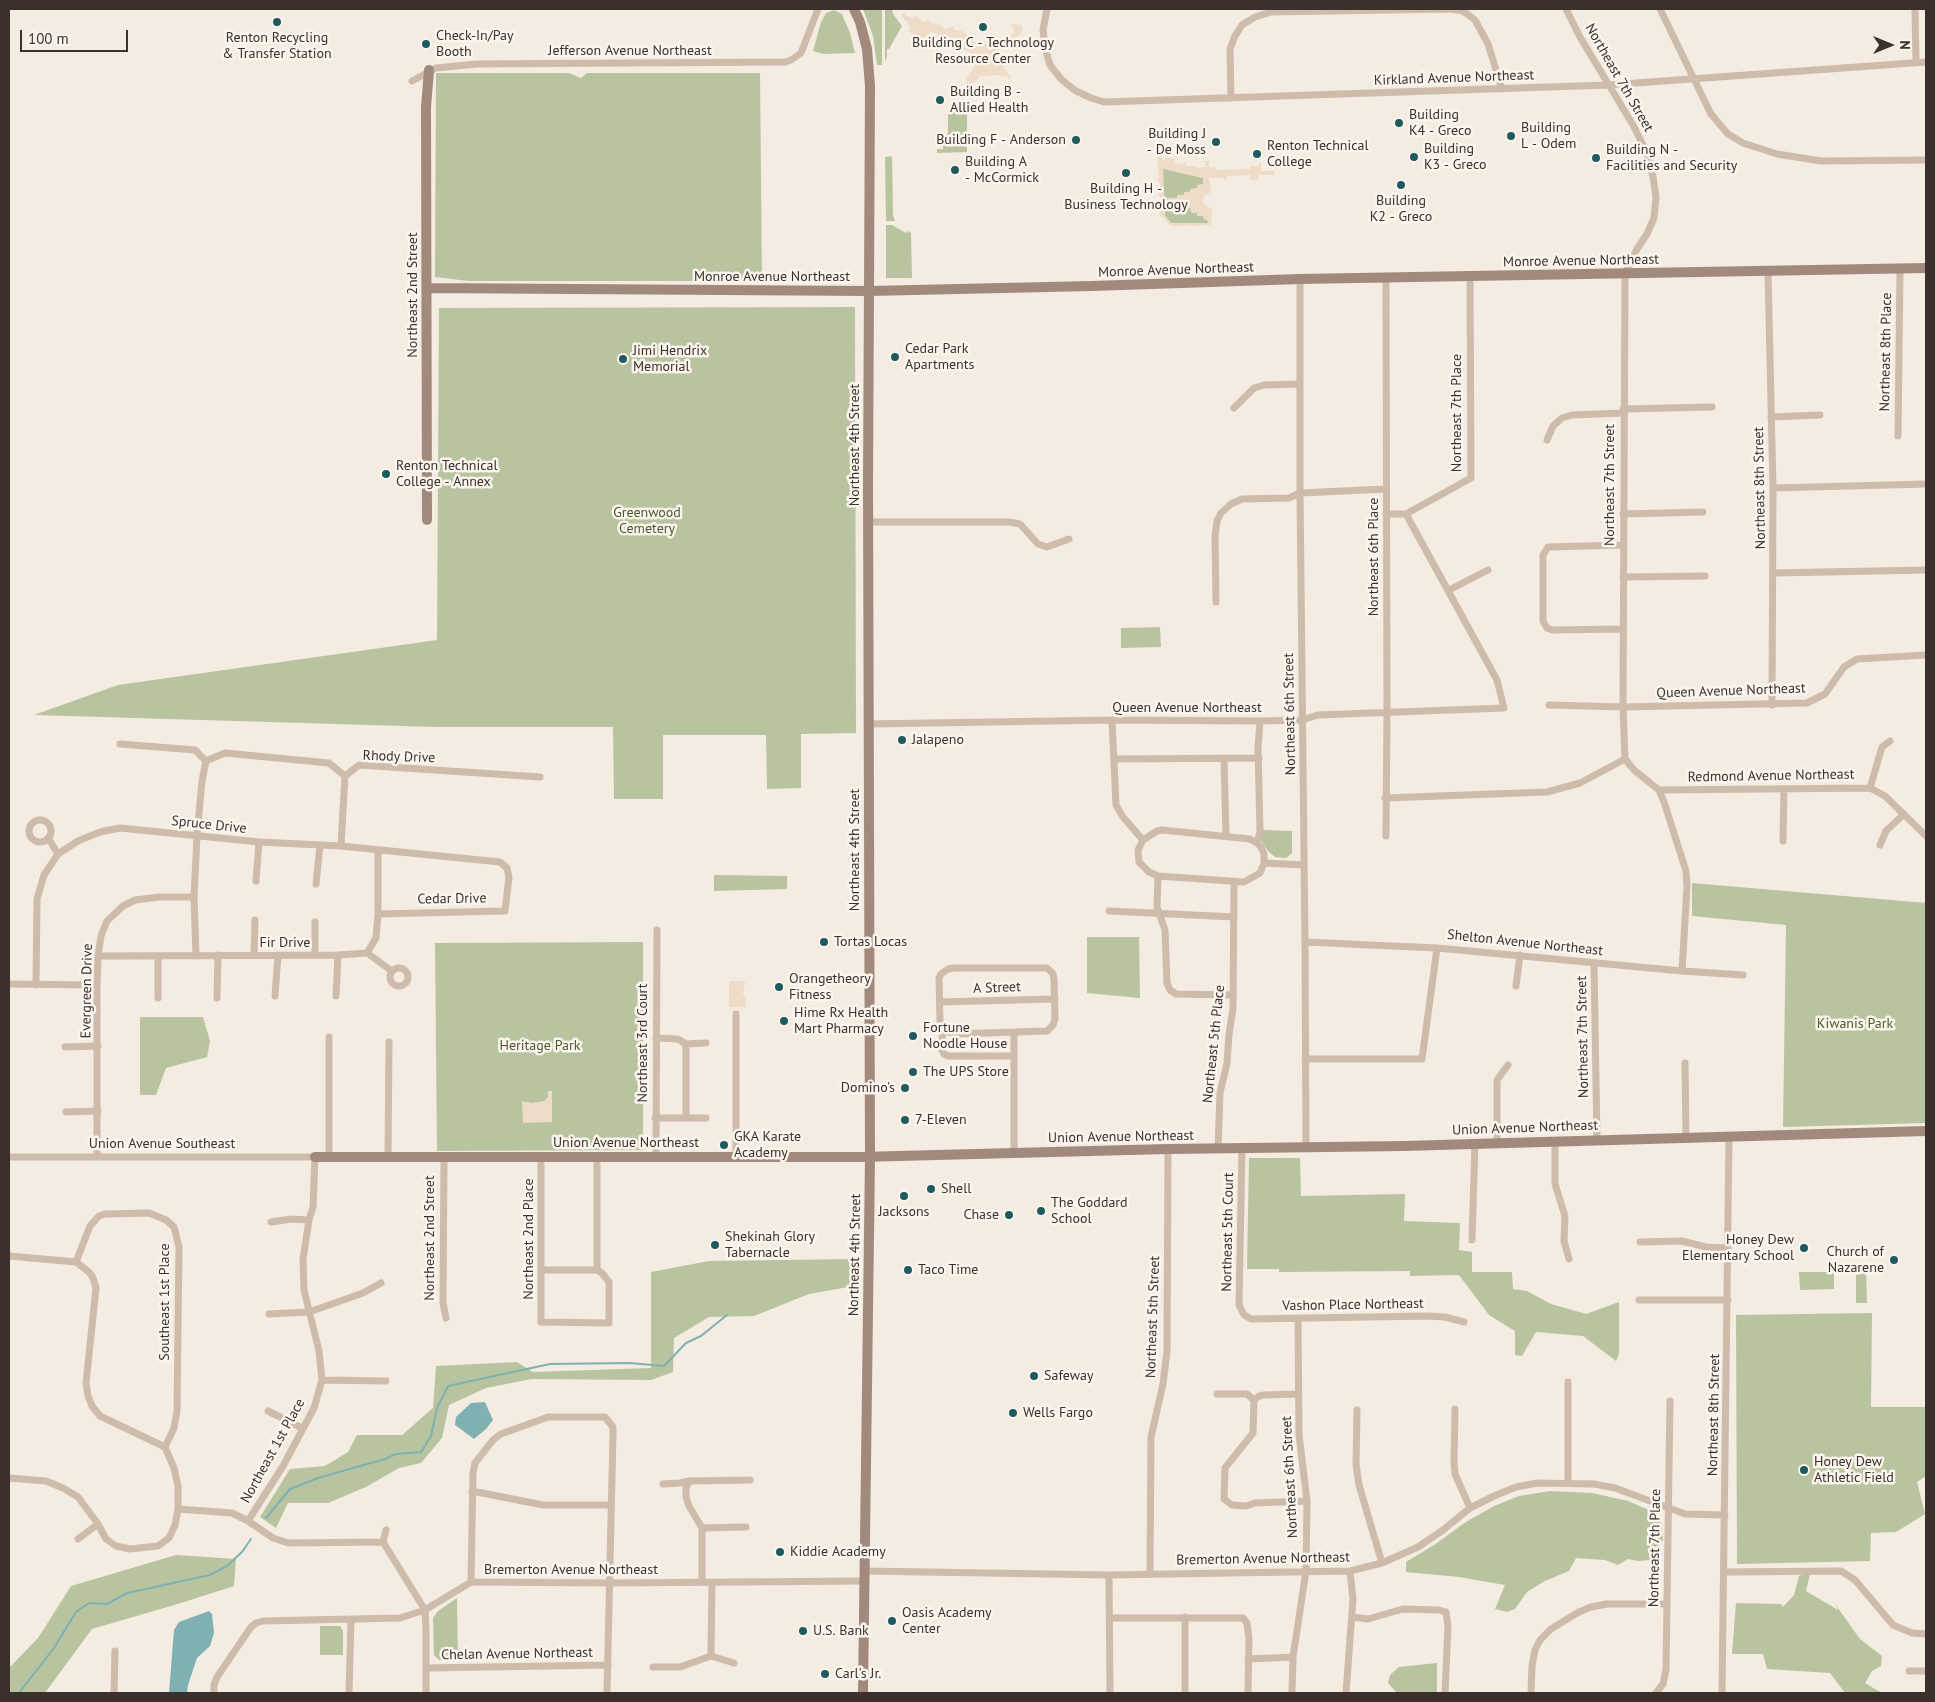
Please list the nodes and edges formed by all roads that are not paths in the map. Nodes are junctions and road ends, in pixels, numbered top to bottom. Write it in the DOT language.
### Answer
graph roads {
  1 [pos="818,9"];
  2 [pos="854,9"];
  3 [pos="1045,9"];
  4 [pos="1566,9"];
  5 [pos="1660,9"];
  6 [pos="1915,9"];
  7 [pos="1916,62"];
  8 [pos="1926,62"];
  9 [pos="429,70"];
  10 [pos="1693,80"];
  11 [pos="412,81"];
  12 [pos="1608,86"];
  13 [pos="1502,89"];
  14 [pos="1231,98"];
  15 [pos="1926,160"];
  16 [pos="1926,268"];
  17 [pos="1900,269"];
  18 [pos="1768,272"];
  19 [pos="1624,274"];
  20 [pos="1470,276"];
  21 [pos="1386,278"];
  22 [pos="1300,279"];
  23 [pos="427,288"];
  24 [pos="869,291"];
  25 [pos="1300,384"];
  26 [pos="1712,407"];
  27 [pos="1234,408"];
  28 [pos="1623,411"];
  29 [pos="1820,415"];
  30 [pos="1771,417"];
  31 [pos="1898,436"];
  32 [pos="1547,440"];
  33 [pos="1926,484"];
  34 [pos="1774,488"];
  35 [pos="1386,489"];
  36 [pos="1300,493"];
  37 [pos="1703,512"];
  38 [pos="1386,514"];
  39 [pos="1406,514"];
  40 [pos="1623,514"];
  41 [pos="427,520"];
  42 [pos="868,522"];
  43 [pos="1069,539"];
  44 [pos="1623,545"];
  45 [pos="1488,570"];
  46 [pos="1926,570"];
  47 [pos="1774,573"];
  48 [pos="1705,576"];
  49 [pos="1623,577"];
  50 [pos="1449,590"];
  51 [pos="1216,602"];
  52 [pos="1622,629"];
  53 [pos="1926,655"];
  54 [pos="1549,704"];
  55 [pos="1772,704"];
  56 [pos="1622,707"];
  57 [pos="1387,712"];
  58 [pos="1112,720"];
  59 [pos="1302,720"];
  60 [pos="1260,721"];
  61 [pos="869,724"];
  62 [pos="1890,741"];
  63 [pos="120,744"];
  64 [pos="1259,758"];
  65 [pos="1114,759"];
  66 [pos="1224,759"];
  67 [pos="1625,759"];
  68 [pos="206,761"];
  69 [pos="346,776"];
  70 [pos="540,777"];
  71 [pos="1870,788"];
  72 [pos="1784,789"];
  73 [pos="1659,790"];
  74 [pos="1385,798"];
  75 [pos="1904,814"];
  76 [pos="197,836"];
  77 [pos="1226,836"];
  78 [pos="1386,836"];
  79 [pos="1926,836"];
  80 [pos="48,838"];
  81 [pos="1143,840"];
  82 [pos="1784,841"];
  83 [pos="259,842"];
  84 [pos="1257,842"];
  85 [pos="1880,844"];
  86 [pos="320,845"];
  87 [pos="341,846"];
  88 [pos="378,850"];
  89 [pos="58,854"];
  90 [pos="500,862"];
  91 [pos="1264,863"];
  92 [pos="1304,865"];
  93 [pos="1158,876"];
  94 [pos="256,881"];
  95 [pos="1234,882"];
  96 [pos="316,884"];
  97 [pos="194,897"];
  98 [pos="1109,911"];
  99 [pos="378,914"];
  100 [pos="1160,914"];
  101 [pos="1234,917"];
  102 [pos="255,920"];
  103 [pos="315,922"];
  104 [pos="657,930"];
  105 [pos="1305,942"];
  106 [pos="1437,948"];
  107 [pos="366,953"];
  108 [pos="254,955"];
  109 [pos="278,955"];
  110 [pos="315,955"];
  111 [pos="338,955"];
  112 [pos="1520,955"];
  113 [pos="98,956"];
  114 [pos="158,956"];
  115 [pos="196,956"];
  116 [pos="218,956"];
  117 [pos="1594,963"];
  118 [pos="1682,971"];
  119 [pos="392,972"];
  120 [pos="1743,975"];
  121 [pos="9,984"];
  122 [pos="36,985"];
  123 [pos="97,985"];
  124 [pos="1516,986"];
  125 [pos="1233,995"];
  126 [pos="275,996"];
  127 [pos="336,996"];
  128 [pos="158,998"];
  129 [pos="217,998"];
  130 [pos="1055,999"];
  131 [pos="940,1002"];
  132 [pos="736,1014"];
  133 [pos="944,1030"];
  134 [pos="1014,1033"];
  135 [pos="329,1037"];
  136 [pos="656,1038"];
  137 [pos="389,1042"];
  138 [pos="706,1043"];
  139 [pos="686,1044"];
  140 [pos="98,1046"];
  141 [pos="65,1047"];
  142 [pos="1014,1056"];
  143 [pos="1305,1059"];
  144 [pos="1686,1064"];
  145 [pos="1508,1065"];
  146 [pos="98,1111"];
  147 [pos="66,1112"];
  148 [pos="655,1118"];
  149 [pos="686,1118"];
  150 [pos="706,1118"];
  151 [pos="1926,1131"];
  152 [pos="1729,1136"];
  153 [pos="1686,1137"];
  154 [pos="1597,1140"];
  155 [pos="1555,1141"];
  156 [pos="1476,1143"];
  157 [pos="1498,1143"];
  158 [pos="1242,1148"];
  159 [pos="1306,1148"];
  160 [pos="1168,1149"];
  161 [pos="1218,1149"];
  162 [pos="1014,1153"];
  163 [pos="329,1156"];
  164 [pos="541,1156"];
  165 [pos="9,1157"];
  166 [pos="97,1157"];
  167 [pos="315,1157"];
  168 [pos="388,1157"];
  169 [pos="444,1157"];
  170 [pos="597,1157"];
  171 [pos="656,1157"];
  172 [pos="736,1157"];
  173 [pos="870,1157"];
  174 [pos="309,1220"];
  175 [pos="271,1222"];
  176 [pos="1472,1240"];
  177 [pos="1640,1242"];
  178 [pos="1728,1248"];
  179 [pos="9,1256"];
  180 [pos="1569,1259"];
  181 [pos="76,1262"];
  182 [pos="541,1270"];
  183 [pos="596,1270"];
  184 [pos="381,1283"];
  185 [pos="1639,1300"];
  186 [pos="1728,1300"];
  187 [pos="309,1312"];
  188 [pos="269,1314"];
  189 [pos="1244,1315"];
  190 [pos="446,1318"];
  191 [pos="1298,1319"];
  192 [pos="1464,1322"];
  193 [pos="322,1380"];
  194 [pos="386,1382"];
  195 [pos="1568,1382"];
  196 [pos="1217,1394"];
  197 [pos="1298,1394"];
  198 [pos="1254,1400"];
  199 [pos="1670,1401"];
  200 [pos="1455,1408"];
  201 [pos="1357,1410"];
  202 [pos="268,1411"];
  203 [pos="302,1428"];
  204 [pos="165,1447"];
  205 [pos="9,1478"];
  206 [pos="750,1480"];
  207 [pos="689,1481"];
  208 [pos="1568,1482"];
  209 [pos="663,1484"];
  210 [pos="472,1491"];
  211 [pos="1307,1501"];
  212 [pos="611,1505"];
  213 [pos="1470,1508"];
  214 [pos="178,1509"];
  215 [pos="1668,1509"];
  216 [pos="1725,1516"];
  217 [pos="248,1521"];
  218 [pos="98,1524"];
  219 [pos="746,1527"];
  220 [pos="702,1528"];
  221 [pos="386,1530"];
  222 [pos="78,1539"];
  223 [pos="383,1542"];
  224 [pos="1382,1563"];
  225 [pos="1306,1571"];
  226 [pos="1350,1571"];
  227 [pos="1724,1572"];
  228 [pos="1150,1574"];
  229 [pos="1109,1575"];
  230 [pos="865,1576"];
  231 [pos="471,1582"];
  232 [pos="702,1582"];
  233 [pos="712,1582"];
  234 [pos="610,1584"];
  235 [pos="1667,1604"];
  236 [pos="424,1610"];
  237 [pos="1185,1616"];
  238 [pos="1352,1617"];
  239 [pos="1110,1618"];
  240 [pos="350,1620"];
  241 [pos="1926,1634"];
  242 [pos="115,1650"];
  243 [pos="711,1656"];
  244 [pos="1293,1657"];
  245 [pos="1248,1659"];
  246 [pos="734,1663"];
  247 [pos="608,1665"];
  248 [pos="426,1668"];
  249 [pos="653,1668"];
  250 [pos="1909,1671"];
  251 [pos="1926,1671"];
  252 [pos="114,1693"];
  253 [pos="214,1693"];
  254 [pos="349,1693"];
  255 [pos="426,1693"];
  256 [pos="607,1693"];
  257 [pos="863,1693"];
  258 [pos="1110,1693"];
  259 [pos="1185,1693"];
  260 [pos="1248,1693"];
  261 [pos="1292,1693"];
  262 [pos="1346,1693"];
  263 [pos="1445,1693"];
  264 [pos="1531,1693"];
  265 [pos="1656,1693"];
  266 [pos="1722,1693"];
  1 -- 9 [label="street, Jefferson Avenue Northeast"];
  2 -- 24 [label="street, Northeast 4th Street"];
  3 -- 14 [label="street, Kirkland Avenue Northeast"];
  4 -- 12 [label="street, Northeast 7th Street"];
  5 -- 10 [label="street"];
  6 -- 7 [label="street"];
  7 -- 8 [label="street, Kirkland Avenue Northeast"];
  7 -- 10 [label="street, Kirkland Avenue Northeast"];
  9 -- 11 [label="street, Jefferson Avenue Northeast"];
  9 -- 23 [label="street, Northeast 2nd Street"];
  10 -- 12 [label="street, Kirkland Avenue Northeast"];
  10 -- 15 [label="street"];
  12 -- 13 [label="street, Kirkland Avenue Northeast"];
  12 -- 19 [label="street, Northeast 7th Street"];
  13 -- 14 [label="street, Kirkland Avenue Northeast"];
  13 -- 14 [label="street"];
  16 -- 17 [label="street, Monroe Avenue Northeast"];
  17 -- 18 [label="street, Monroe Avenue Northeast"];
  17 -- 31 [label="street, Northeast 8th Place"];
  18 -- 19 [label="street, Monroe Avenue Northeast"];
  18 -- 30 [label="street, Northeast 8th Street"];
  19 -- 20 [label="street, Monroe Avenue Northeast"];
  19 -- 28 [label="street, Northeast 7th Street"];
  20 -- 21 [label="street, Monroe Avenue Northeast"];
  20 -- 39 [label="street, Northeast 7th Place"];
  21 -- 22 [label="street, Monroe Avenue Northeast"];
  21 -- 35 [label="street, Northeast 6th Place"];
  22 -- 24 [label="street, Monroe Avenue Northeast"];
  22 -- 25 [label="street, Northeast 6th Street"];
  23 -- 24 [label="street, Monroe Avenue Northeast"];
  23 -- 41 [label="street, Northeast 2nd Street"];
  24 -- 42 [label="street, Northeast 4th Street"];
  25 -- 27 [label="street"];
  25 -- 36 [label="street, Northeast 6th Street"];
  26 -- 28 [label="street"];
  28 -- 32 [label="street"];
  28 -- 40 [label="street, Northeast 7th Street"];
  29 -- 30 [label="street"];
  30 -- 34 [label="street, Northeast 8th Street"];
  33 -- 34 [label="street"];
  34 -- 47 [label="street, Northeast 8th Street"];
  35 -- 36 [label="street"];
  35 -- 38 [label="street, Northeast 6th Place"];
  36 -- 51 [label="street"];
  36 -- 59 [label="street, Northeast 6th Street"];
  37 -- 40 [label="street"];
  38 -- 39 [label="street, Northeast 7th Place"];
  38 -- 57 [label="street, Northeast 6th Place"];
  39 -- 50 [label="street"];
  40 -- 44 [label="street, Northeast 7th Street"];
  42 -- 43 [label="street"];
  42 -- 61 [label="street, Northeast 4th Street"];
  44 -- 49 [label="street, Northeast 7th Street"];
  44 -- 52 [label="street"];
  45 -- 50 [label="street"];
  46 -- 47 [label="street"];
  47 -- 55 [label="street, Northeast 8th Street"];
  48 -- 49 [label="street"];
  49 -- 52 [label="street, Northeast 7th Street"];
  50 -- 57 [label="street, Queen Avenue Northeast"];
  52 -- 56 [label="street, Northeast 7th Street"];
  53 -- 55 [label="street, Queen Avenue Northeast"];
  54 -- 56 [label="street, Queen Avenue Northeast"];
  55 -- 56 [label="street, Queen Avenue Northeast"];
  56 -- 67 [label="street, Northeast 7th Street"];
  57 -- 59 [label="street, Queen Avenue Northeast"];
  57 -- 74 [label="street, Northeast 6th Place"];
  58 -- 60 [label="street, Queen Avenue Northeast"];
  58 -- 61 [label="street, Queen Avenue Northeast"];
  58 -- 65 [label="street"];
  59 -- 60 [label="street, Queen Avenue Northeast"];
  59 -- 92 [label="street, Northeast 6th Street"];
  60 -- 64 [label="street"];
  61 -- 173 [label="street, Northeast 4th Street"];
  62 -- 71 [label="street"];
  63 -- 68 [label="street"];
  64 -- 66 [label="street"];
  64 -- 84 [label="street"];
  65 -- 66 [label="street"];
  65 -- 81 [label="street"];
  66 -- 77 [label="street"];
  67 -- 73 [label="street"];
  67 -- 74 [label="street"];
  68 -- 69 [label="street, Rhody Drive"];
  68 -- 76 [label="street"];
  69 -- 70 [label="street, Rhody Drive"];
  69 -- 87 [label="street"];
  71 -- 72 [label="street, Redmond Avenue Northeast"];
  71 -- 75 [label="street, Redmond Avenue Northeast"];
  72 -- 73 [label="street, Redmond Avenue Northeast"];
  72 -- 82 [label="street"];
  73 -- 118 [label="street"];
  74 -- 78 [label="street, Northeast 6th Place"];
  75 -- 79 [label="street, Redmond Avenue Northeast"];
  75 -- 85 [label="street"];
  76 -- 83 [label="street, Spruce Drive"];
  76 -- 89 [label="street, Spruce Drive"];
  76 -- 97 [label="street"];
  77 -- 81 [label="street"];
  77 -- 84 [label="street"];
  80 -- 89 [label="street"];
  81 -- 93 [label="street"];
  83 -- 86 [label="street, Spruce Drive"];
  83 -- 94 [label="street"];
  84 -- 91 [label="street"];
  86 -- 87 [label="street, Spruce Drive"];
  86 -- 96 [label="street"];
  87 -- 88 [label="street, Spruce Drive"];
  88 -- 90 [label="street, Spruce Drive"];
  88 -- 99 [label="street"];
  89 -- 122 [label="street, Spruce Drive"];
  90 -- 99 [label="street, Cedar Drive"];
  91 -- 92 [label="street"];
  91 -- 95 [label="street"];
  92 -- 105 [label="street, Northeast 6th Street"];
  93 -- 95 [label="street"];
  93 -- 100 [label="street"];
  95 -- 101 [label="street, Northeast 5th Place"];
  97 -- 113 [label="street, Evergreen Drive"];
  97 -- 115 [label="street"];
  98 -- 100 [label="street"];
  99 -- 107 [label="street"];
  100 -- 101 [label="street"];
  100 -- 125 [label="street"];
  101 -- 125 [label="street, Northeast 5th Place"];
  102 -- 108 [label="street"];
  103 -- 110 [label="street"];
  104 -- 136 [label="street, Northeast 3rd Court"];
  105 -- 106 [label="street, Shelton Avenue Northeast"];
  105 -- 143 [label="street, Northeast 6th Street"];
  106 -- 112 [label="street, Shelton Avenue Northeast"];
  106 -- 143 [label="street"];
  107 -- 111 [label="street, Fir Drive"];
  107 -- 119 [label="street"];
  108 -- 109 [label="street, Fir Drive"];
  108 -- 116 [label="street, Fir Drive"];
  109 -- 110 [label="street, Fir Drive"];
  109 -- 126 [label="street"];
  110 -- 111 [label="street, Fir Drive"];
  111 -- 127 [label="street"];
  112 -- 117 [label="street, Shelton Avenue Northeast"];
  112 -- 124 [label="street"];
  113 -- 114 [label="street, Fir Drive"];
  113 -- 123 [label="street, Evergreen Drive"];
  114 -- 115 [label="street, Fir Drive"];
  114 -- 128 [label="street"];
  115 -- 116 [label="street, Fir Drive"];
  116 -- 129 [label="street"];
  117 -- 118 [label="street, Shelton Avenue Northeast"];
  117 -- 154 [label="street, Northeast 7th Street"];
  118 -- 120 [label="street, Shelton Avenue Northeast"];
  121 -- 122 [label="street"];
  122 -- 123 [label="street"];
  123 -- 140 [label="street, Evergreen Drive"];
  125 -- 161 [label="street, Northeast 5th Place"];
  130 -- 131 [label="street, A Street"];
  130 -- 131 [label="street"];
  130 -- 134 [label="street"];
  131 -- 133 [label="street"];
  132 -- 172 [label="street"];
  133 -- 134 [label="street"];
  133 -- 142 [label="street"];
  134 -- 142 [label="street"];
  135 -- 163 [label="street"];
  136 -- 139 [label="street"];
  136 -- 148 [label="street, Northeast 3rd Court"];
  137 -- 168 [label="street"];
  138 -- 139 [label="street"];
  139 -- 149 [label="street"];
  140 -- 141 [label="street"];
  140 -- 146 [label="street, Evergreen Drive"];
  142 -- 162 [label="street"];
  143 -- 159 [label="street, Northeast 6th Street"];
  144 -- 153 [label="street"];
  145 -- 157 [label="street"];
  146 -- 147 [label="street"];
  146 -- 166 [label="street, Evergreen Drive"];
  148 -- 149 [label="street"];
  148 -- 171 [label="street, Northeast 3rd Court"];
  149 -- 150 [label="street"];
  151 -- 152 [label="street, Union Avenue Northeast"];
  152 -- 153 [label="street, Union Avenue Northeast"];
  152 -- 178 [label="street, Northeast 8th Street"];
  153 -- 154 [label="street, Union Avenue Northeast"];
  154 -- 155 [label="street, Union Avenue Northeast"];
  155 -- 157 [label="street, Union Avenue Northeast"];
  155 -- 180 [label="street"];
  156 -- 157 [label="street, Union Avenue Northeast"];
  156 -- 159 [label="street, Union Avenue Northeast"];
  156 -- 176 [label="street"];
  158 -- 159 [label="street, Union Avenue Northeast"];
  158 -- 161 [label="street, Union Avenue Northeast"];
  158 -- 189 [label="street, Northeast 5th Court"];
  160 -- 161 [label="street, Union Avenue Northeast"];
  160 -- 162 [label="street, Union Avenue Northeast"];
  160 -- 228 [label="street, Northeast 5th Street"];
  162 -- 173 [label="street, Union Avenue Northeast"];
  163 -- 167 [label="street, Union Avenue Northeast"];
  163 -- 168 [label="street, Union Avenue Northeast"];
  164 -- 169 [label="street, Union Avenue Northeast"];
  164 -- 170 [label="street, Union Avenue Northeast"];
  164 -- 182 [label="street, Northeast 2nd Place"];
  165 -- 166 [label="street, Union Avenue Southeast"];
  166 -- 167 [label="street, Union Avenue Southeast"];
  167 -- 174 [label="street, Northeast 1st Place"];
  168 -- 169 [label="street, Union Avenue Northeast"];
  169 -- 190 [label="street, Northeast 2nd Street"];
  170 -- 171 [label="street, Union Avenue Northeast"];
  170 -- 183 [label="street"];
  171 -- 172 [label="street, Union Avenue Northeast"];
  172 -- 173 [label="street, Union Avenue Northeast"];
  173 -- 230 [label="street, Northeast 4th Street"];
  174 -- 175 [label="street"];
  174 -- 187 [label="street, Northeast 1st Place"];
  177 -- 178 [label="street"];
  178 -- 186 [label="street, Northeast 8th Street"];
  179 -- 181 [label="street"];
  181 -- 204 [label="street"];
  181 -- 204 [label="street, Southeast 1st Place"];
  182 -- 183 [label="street"];
  182 -- 183 [label="street, Northeast 2nd Place"];
  184 -- 187 [label="street"];
  185 -- 186 [label="street"];
  186 -- 216 [label="street, Northeast 8th Street"];
  187 -- 188 [label="street"];
  187 -- 193 [label="street, Northeast 1st Place"];
  189 -- 191 [label="street, Vashon Place Northeast"];
  191 -- 192 [label="street, Vashon Place Northeast"];
  191 -- 197 [label="street, Northeast 6th Street"];
  193 -- 194 [label="street"];
  193 -- 203 [label="street, Northeast 1st Place"];
  195 -- 208 [label="street"];
  196 -- 198 [label="street"];
  197 -- 198 [label="street"];
  197 -- 211 [label="street, Northeast 6th Street"];
  198 -- 211 [label="street"];
  199 -- 215 [label="street, Northeast 7th Place"];
  200 -- 213 [label="street"];
  201 -- 224 [label="street"];
  202 -- 203 [label="street"];
  203 -- 217 [label="street, Northeast 1st Place"];
  204 -- 214 [label="street"];
  205 -- 218 [label="street"];
  206 -- 207 [label="street"];
  207 -- 209 [label="street"];
  207 -- 220 [label="street"];
  208 -- 213 [label="street, Bremerton Avenue Northeast"];
  208 -- 215 [label="street, Bremerton Avenue Northeast"];
  210 -- 212 [label="street"];
  210 -- 212 [label="street"];
  210 -- 231 [label="street"];
  211 -- 225 [label="street, Northeast 6th Street"];
  212 -- 234 [label="street"];
  213 -- 224 [label="street, Bremerton Avenue Northeast"];
  214 -- 217 [label="street"];
  214 -- 218 [label="street"];
  215 -- 216 [label="street, Bremerton Avenue Northeast"];
  215 -- 235 [label="street, Northeast 7th Place"];
  216 -- 227 [label="street, Northeast 8th Street"];
  217 -- 223 [label="street"];
  218 -- 222 [label="street"];
  219 -- 220 [label="street"];
  220 -- 232 [label="street"];
  221 -- 223 [label="street"];
  223 -- 236 [label="street"];
  224 -- 226 [label="street, Bremerton Avenue Northeast"];
  225 -- 226 [label="street, Bremerton Avenue Northeast"];
  225 -- 228 [label="street, Bremerton Avenue Northeast"];
  225 -- 244 [label="street, Northeast 6th Street"];
  226 -- 238 [label="street"];
  227 -- 241 [label="street"];
  227 -- 266 [label="street, Northeast 8th Street"];
  228 -- 229 [label="street, Bremerton Avenue Northeast"];
  229 -- 230 [label="street, Bremerton Avenue Northeast"];
  229 -- 239 [label="street"];
  230 -- 233 [label="street, Bremerton Avenue Northeast"];
  230 -- 257 [label="street, Northeast 4th Street"];
  231 -- 234 [label="street, Bremerton Avenue Northeast"];
  231 -- 236 [label="street, Bremerton Avenue Northeast"];
  232 -- 233 [label="street, Bremerton Avenue Northeast"];
  232 -- 234 [label="street, Bremerton Avenue Northeast"];
  233 -- 243 [label="street"];
  234 -- 247 [label="street"];
  235 -- 264 [label="street"];
  235 -- 265 [label="street, Northeast 7th Place"];
  236 -- 240 [label="street, Bremerton Avenue Northeast"];
  236 -- 248 [label="street"];
  237 -- 239 [label="street"];
  237 -- 245 [label="street"];
  237 -- 259 [label="street"];
  238 -- 262 [label="street"];
  238 -- 263 [label="street"];
  239 -- 258 [label="street"];
  240 -- 253 [label="street, Bremerton Avenue Northeast"];
  240 -- 254 [label="street"];
  242 -- 252 [label="street"];
  243 -- 246 [label="street"];
  243 -- 249 [label="street"];
  244 -- 245 [label="street"];
  244 -- 261 [label="street, Northeast 6th Street"];
  245 -- 260 [label="street"];
  247 -- 248 [label="street, Chelan Avenue Northeast"];
  247 -- 256 [label="street"];
  248 -- 255 [label="street"];
  250 -- 251 [label="street"];
}
